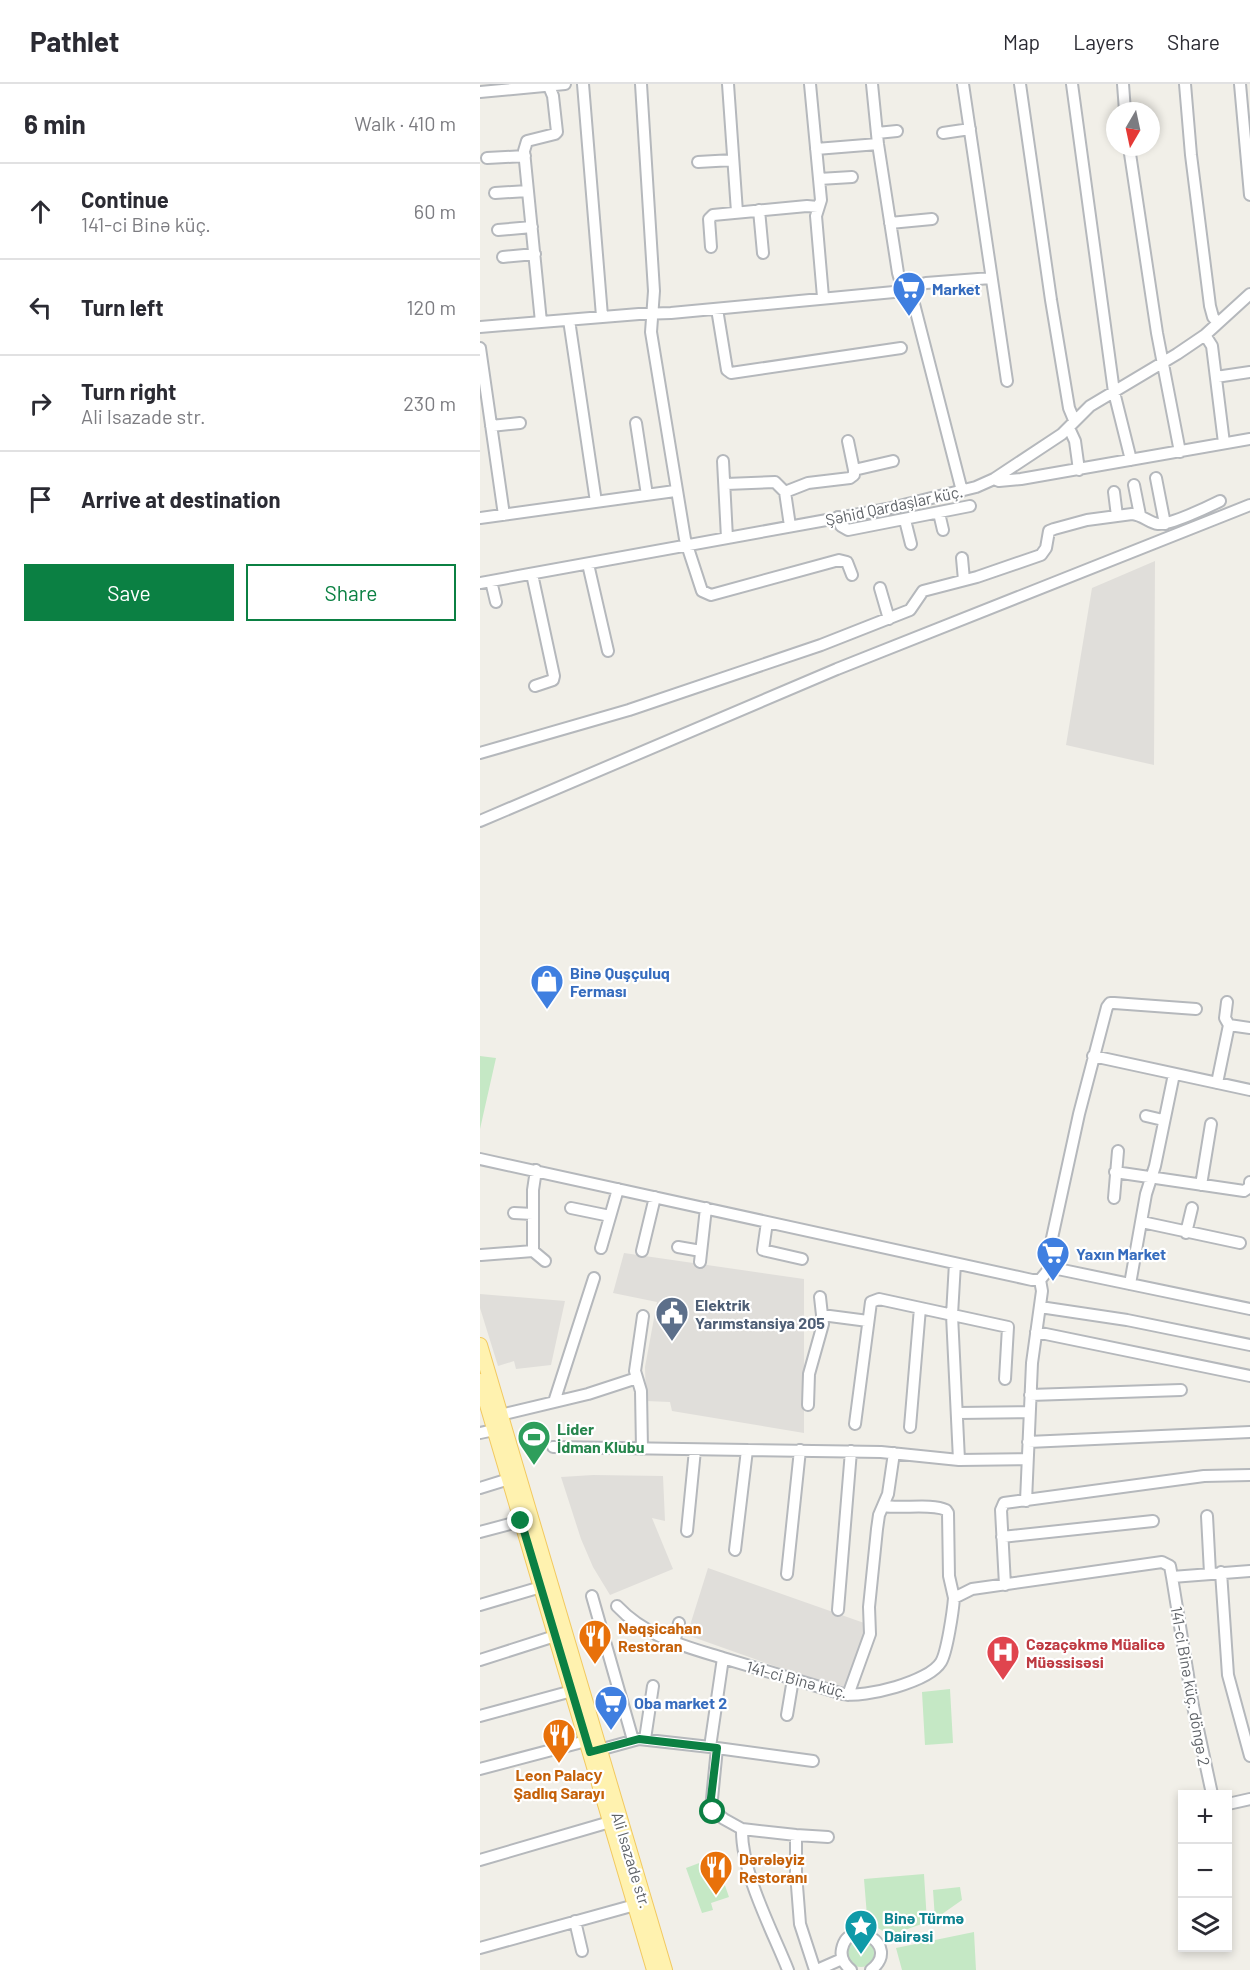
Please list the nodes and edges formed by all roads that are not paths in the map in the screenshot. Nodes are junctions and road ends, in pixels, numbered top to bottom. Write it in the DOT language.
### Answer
graph roads {
  1 [pos="565,84"];
  2 [pos="583,84"];
  3 [pos="641,84"];
  4 [pos="728,84"];
  5 [pos="810,84"];
  6 [pos="872,84"];
  7 [pos="963,84"];
  8 [pos="1020,84"];
  9 [pos="1072,84"];
  10 [pos="1123,84"];
  11 [pos="1185,84"];
  12 [pos="1240,84"];
  13 [pos="548,85"];
  14 [pos="480,92"];
  15 [pos="1124,102"];
  16 [pos="970,129"];
  17 [pos="897,131"];
  18 [pos="943,133"];
  19 [pos="878,138"];
  20 [pos="816,149"];
  21 [pos="525,156"];
  22 [pos="1130,156"];
  23 [pos="487,158"];
  24 [pos="734,160"];
  25 [pos="698,162"];
  26 [pos="852,177"];
  27 [pos="819,179"];
  28 [pos="528,191"];
  29 [pos="495,193"];
  30 [pos="1250,195"];
  31 [pos="818,207"];
  32 [pos="759,210"];
  33 [pos="737,212"];
  34 [pos="932,219"];
  35 [pos="890,223"];
  36 [pos="532,227"];
  37 [pos="498,230"];
  38 [pos="711,247"];
  39 [pos="763,253"];
  40 [pos="535,254"];
  41 [pos="503,257"];
  42 [pos="991,278"];
  43 [pos="907,289"];
  44 [pos="1249,296"];
  45 [pos="823,297"];
  46 [pos="717,309"];
  47 [pos="652,313"];
  48 [pos="602,316"];
  49 [pos="569,320"];
  50 [pos="541,322"];
  51 [pos="1218,323"];
  52 [pos="480,327"];
  53 [pos="1205,335"];
  54 [pos="480,348"];
  55 [pos="900,348"];
  56 [pos="1163,363"];
  57 [pos="1250,372"];
  58 [pos="1216,377"];
  59 [pos="1007,381"];
  60 [pos="1114,392"];
  61 [pos="520,423"];
  62 [pos="636,423"];
  63 [pos="1071,424"];
  64 [pos="491,426"];
  65 [pos="1250,439"];
  66 [pos="848,441"];
  67 [pos="1224,443"];
  68 [pos="1180,452"];
  69 [pos="1131,460"];
  70 [pos="723,461"];
  71 [pos="893,461"];
  72 [pos="854,470"];
  73 [pos="1079,470"];
  74 [pos="1156,478"];
  75 [pos="994,479"];
  76 [pos="726,484"];
  77 [pos="1134,485"];
  78 [pos="675,491"];
  79 [pos="962,491"];
  80 [pos="785,492"];
  81 [pos="1114,492"];
  82 [pos="647,495"];
  83 [pos="1220,501"];
  84 [pos="596,502"];
  85 [pos="1250,505"];
  86 [pos="970,506"];
  87 [pos="939,513"];
  88 [pos="504,515"];
  89 [pos="1140,515"];
  90 [pos="1117,516"];
  91 [pos="480,518"];
  92 [pos="838,518"];
  93 [pos="905,520"];
  94 [pos="1165,524"];
  95 [pos="789,526"];
  96 [pos="943,530"];
  97 [pos="727,538"];
  98 [pos="911,544"];
  99 [pos="687,546"];
  100 [pos="962,558"];
  101 [pos="588,564"];
  102 [pos="532,574"];
  103 [pos="852,575"];
  104 [pos="964,580"];
  105 [pos="483,582"];
  106 [pos="880,588"];
  107 [pos="496,602"];
  108 [pos="889,619"];
  109 [pos="608,651"];
  110 [pos="535,686"];
  111 [pos="480,753"];
  112 [pos="480,821"];
  113 [pos="1227,1002"];
  114 [pos="1196,1009"];
  115 [pos="1229,1025"];
  116 [pos="1250,1025"];
  117 [pos="1094,1056"];
  118 [pos="1174,1074"];
  119 [pos="1217,1083"];
  120 [pos="1250,1090"];
  121 [pos="1146,1116"];
  122 [pos="1163,1120"];
  123 [pos="1211,1124"];
  124 [pos="1118,1151"];
  125 [pos="480,1159"];
  126 [pos="536,1170"];
  127 [pos="1115,1172"];
  128 [pos="1151,1178"];
  129 [pos="1250,1182"];
  130 [pos="1201,1185"];
  131 [pos="618,1189"];
  132 [pos="656,1197"];
  133 [pos="1114,1198"];
  134 [pos="706,1208"];
  135 [pos="1191,1208"];
  136 [pos="571,1209"];
  137 [pos="514,1213"];
  138 [pos="533,1214"];
  139 [pos="610,1216"];
  140 [pos="767,1222"];
  141 [pos="1142,1222"];
  142 [pos="1186,1233"];
  143 [pos="1240,1243"];
  144 [pos="678,1247"];
  145 [pos="602,1248"];
  146 [pos="532,1251"];
  147 [pos="642,1251"];
  148 [pos="480,1254"];
  149 [pos="802,1259"];
  150 [pos="545,1261"];
  151 [pos="955,1263"];
  152 [pos="1049,1269"];
  153 [pos="594,1278"];
  154 [pos="1041,1280"];
  155 [pos="1130,1284"];
  156 [pos="820,1298"];
  157 [pos="1040,1307"];
  158 [pos="921,1308"];
  159 [pos="1250,1309"];
  160 [pos="822,1315"];
  161 [pos="952,1315"];
  162 [pos="643,1316"];
  163 [pos="868,1320"];
  164 [pos="1036,1332"];
  165 [pos="480,1345"];
  166 [pos="1250,1345"];
  167 [pos="1250,1376"];
  168 [pos="637,1378"];
  169 [pos="1005,1379"];
  170 [pos="480,1381"];
  171 [pos="1181,1390"];
  172 [pos="1030,1395"];
  173 [pos="554,1402"];
  174 [pos="808,1405"];
  175 [pos="1029,1412"];
  176 [pos="958,1413"];
  177 [pos="497,1422"];
  178 [pos="855,1425"];
  179 [pos="910,1426"];
  180 [pos="1250,1432"];
  181 [pos="480,1433"];
  182 [pos="1028,1442"];
  183 [pos="553,1447"];
  184 [pos="642,1449"];
  185 [pos="695,1450"];
  186 [pos="747,1450"];
  187 [pos="800,1450"];
  188 [pos="851,1451"];
  189 [pos="894,1453"];
  190 [pos="1027,1459"];
  191 [pos="959,1460"];
  192 [pos="1250,1475"];
  193 [pos="509,1479"];
  194 [pos="480,1488"];
  195 [pos="1026,1501"];
  196 [pos="884,1506"];
  197 [pos="1207,1516"];
  198 [pos="521,1521"];
  199 [pos="1153,1521"];
  200 [pos="687,1531"];
  201 [pos="480,1533"];
  202 [pos="1002,1537"];
  203 [pos="735,1550"];
  204 [pos="1250,1570"];
  205 [pos="1216,1573"];
  206 [pos="787,1574"];
  207 [pos="1172,1577"];
  208 [pos="1005,1584"];
  209 [pos="541,1587"];
  210 [pos="592,1596"];
  211 [pos="954,1598"];
  212 [pos="480,1605"];
  213 [pos="617,1606"];
  214 [pos="838,1610"];
  215 [pos="679,1623"];
  216 [pos="555,1636"];
  217 [pos="674,1643"];
  218 [pos="723,1658"];
  219 [pos="480,1660"];
  220 [pos="793,1679"];
  221 [pos="653,1686"];
  222 [pos="572,1691"];
  223 [pos="848,1695"];
  224 [pos="787,1715"];
  225 [pos="480,1716"];
  226 [pos="639,1739"];
  227 [pos="593,1745"];
  228 [pos="713,1748"];
  229 [pos="1250,1756"];
  230 [pos="813,1761"];
  231 [pos="480,1769"];
  232 [pos="1211,1790"];
  233 [pos="1250,1799"];
  234 [pos="1232,1803"];
  235 [pos="610,1822"];
  236 [pos="742,1829"];
  237 [pos="796,1835"];
  238 [pos="828,1837"];
  239 [pos="480,1860"];
  240 [pos="635,1905"];
  241 [pos="575,1921"];
  242 [pos="480,1948"];
  243 [pos="582,1951"];
  244 [pos="842,1959"];
  245 [pos="877,1968"];
  246 [pos="654,1970"];
  247 [pos="665,1970"];
  248 [pos="788,1970"];
  249 [pos="816,1970"];
  250 [pos="851,1970"];
  1 -- 13 [label="street"];
  2 -- 48 [label="street"];
  3 -- 47 [label="street"];
  4 -- 24 [label="street"];
  5 -- 20 [label="street"];
  6 -- 19 [label="street"];
  7 -- 16 [label="street"];
  8 -- 63 [label="street"];
  9 -- 60 [label="street"];
  10 -- 15 [label="street"];
  11 -- 51 [label="street"];
  12 -- 30 [label="street"];
  13 -- 14 [label="street"];
  13 -- 21 [label="street"];
  16 -- 18 [label="street"];
  16 -- 42 [label="street"];
  17 -- 19 [label="street"];
  19 -- 20 [label="street"];
  19 -- 35 [label="street"];
  20 -- 27 [label="street"];
  21 -- 23 [label="street"];
  21 -- 28 [label="street"];
  22 -- 56 [label="street"];
  24 -- 25 [label="street"];
  24 -- 33 [label="street"];
  26 -- 27 [label="street"];
  27 -- 31 [label="street"];
  28 -- 29 [label="street"];
  28 -- 36 [label="street"];
  31 -- 32 [label="street"];
  31 -- 45 [label="street"];
  32 -- 33 [label="street"];
  32 -- 39 [label="street"];
  33 -- 38 [label="street"];
  34 -- 35 [label="street"];
  35 -- 43 [label="street"];
  36 -- 37 [label="street"];
  36 -- 40 [label="street"];
  40 -- 41 [label="street"];
  40 -- 50 [label="street"];
  42 -- 43 [label="street"];
  42 -- 59 [label="street"];
  43 -- 45 [label="street"];
  43 -- 79 [label="street"];
  44 -- 51 [label="street, Şəhid Qardaşlar küç."];
  45 -- 46 [label="street"];
  46 -- 47 [label="street"];
  46 -- 55 [label="street"];
  47 -- 48 [label="street"];
  47 -- 78 [label="street"];
  48 -- 49 [label="street"];
  49 -- 50 [label="street"];
  49 -- 84 [label="street"];
  50 -- 52 [label="street"];
  51 -- 53 [label="street, Şəhid Qardaşlar küç."];
  53 -- 56 [label="street, Şəhid Qardaşlar küç."];
  53 -- 58 [label="street"];
  54 -- 64 [label="street"];
  56 -- 60 [label="street, Şəhid Qardaşlar küç."];
  56 -- 68 [label="street"];
  57 -- 58 [label="street"];
  58 -- 67 [label="street"];
  60 -- 63 [label="street, Şəhid Qardaşlar küç."];
  60 -- 69 [label="street"];
  61 -- 64 [label="street"];
  62 -- 82 [label="street"];
  63 -- 73 [label="street"];
  63 -- 75 [label="street, Şəhid Qardaşlar küç."];
  64 -- 88 [label="street"];
  65 -- 67 [label="street"];
  66 -- 72 [label="street"];
  67 -- 68 [label="street"];
  68 -- 69 [label="street"];
  69 -- 73 [label="street"];
  70 -- 76 [label="street"];
  71 -- 72 [label="street"];
  72 -- 80 [label="street"];
  73 -- 75 [label="street"];
  74 -- 94 [label="street"];
  75 -- 79 [label="street, Şəhid Qardaşlar küç."];
  76 -- 80 [label="street"];
  76 -- 97 [label="street"];
  77 -- 89 [label="street"];
  78 -- 82 [label="street"];
  78 -- 99 [label="street"];
  79 -- 92 [label="street, Şəhid Qardaşlar küç."];
  80 -- 95 [label="street"];
  81 -- 90 [label="street"];
  82 -- 84 [label="street"];
  83 -- 94 [label="street"];
  84 -- 88 [label="street"];
  85 -- 112 [label="street"];
  86 -- 87 [label="street"];
  87 -- 93 [label="street"];
  87 -- 96 [label="street"];
  88 -- 91 [label="street"];
  89 -- 90 [label="street"];
  89 -- 94 [label="street"];
  90 -- 104 [label="street"];
  92 -- 93 [label="street"];
  92 -- 95 [label="street, Şəhid Qardaşlar küç."];
  93 -- 98 [label="street"];
  95 -- 97 [label="street, Şəhid Qardaşlar küç."];
  97 -- 99 [label="street, Şəhid Qardaşlar küç."];
  99 -- 101 [label="street, Şəhid Qardaşlar küç."];
  99 -- 103 [label="street"];
  100 -- 104 [label="street"];
  101 -- 102 [label="street, Şəhid Qardaşlar küç."];
  101 -- 109 [label="street"];
  102 -- 105 [label="street, Şəhid Qardaşlar küç."];
  102 -- 110 [label="street"];
  104 -- 108 [label="street"];
  105 -- 107 [label="street"];
  106 -- 108 [label="street"];
  108 -- 111 [label="street"];
  113 -- 115 [label="street"];
  114 -- 117 [label="street"];
  115 -- 116 [label="street"];
  115 -- 119 [label="street"];
  117 -- 118 [label="street"];
  117 -- 152 [label="street"];
  118 -- 119 [label="street"];
  118 -- 122 [label="street"];
  119 -- 120 [label="street"];
  121 -- 122 [label="street"];
  122 -- 128 [label="street"];
  123 -- 130 [label="street"];
  124 -- 127 [label="street"];
  125 -- 126 [label="street"];
  126 -- 131 [label="street"];
  126 -- 138 [label="street"];
  127 -- 128 [label="street"];
  127 -- 133 [label="street"];
  128 -- 130 [label="street"];
  128 -- 141 [label="street"];
  129 -- 130 [label="street"];
  131 -- 132 [label="street"];
  131 -- 139 [label="street"];
  132 -- 134 [label="street"];
  132 -- 147 [label="street"];
  134 -- 140 [label="street"];
  134 -- 144 [label="street"];
  135 -- 142 [label="street"];
  136 -- 139 [label="street"];
  137 -- 138 [label="street"];
  138 -- 146 [label="street"];
  139 -- 145 [label="street"];
  140 -- 149 [label="street"];
  140 -- 151 [label="street"];
  141 -- 142 [label="street"];
  141 -- 155 [label="street"];
  142 -- 143 [label="street"];
  146 -- 148 [label="street"];
  146 -- 150 [label="street"];
  151 -- 154 [label="street"];
  151 -- 161 [label="street"];
  152 -- 154 [label="street"];
  152 -- 155 [label="street"];
  153 -- 173 [label="street"];
  154 -- 157 [label="street"];
  155 -- 159 [label="street"];
  156 -- 160 [label="street"];
  157 -- 164 [label="street"];
  157 -- 166 [label="street"];
  158 -- 161 [label="street"];
  158 -- 163 [label="street"];
  158 -- 179 [label="street"];
  160 -- 163 [label="street"];
  160 -- 174 [label="street"];
  161 -- 169 [label="street"];
  161 -- 176 [label="street"];
  162 -- 168 [label="street"];
  163 -- 178 [label="street"];
  164 -- 167 [label="street"];
  164 -- 172 [label="street"];
  165 -- 177 [label="main road, Ali Isazade str."];
  168 -- 173 [label="street"];
  168 -- 184 [label="street"];
  170 -- 177 [label="main road, Ali Isazade str."];
  171 -- 172 [label="street"];
  172 -- 175 [label="street"];
  173 -- 177 [label="street"];
  175 -- 176 [label="street"];
  175 -- 182 [label="street"];
  176 -- 191 [label="street"];
  177 -- 181 [label="street"];
  177 -- 193 [label="main road, Ali Isazade str."];
  177 -- 227 [label="main road, Ali Isazade str."];
  180 -- 182 [label="street"];
  182 -- 190 [label="street"];
  183 -- 184 [label="street"];
  184 -- 185 [label="street"];
  185 -- 186 [label="street"];
  185 -- 200 [label="street"];
  186 -- 187 [label="street"];
  186 -- 203 [label="street"];
  187 -- 188 [label="street"];
  187 -- 206 [label="street"];
  188 -- 189 [label="street"];
  188 -- 214 [label="street"];
  189 -- 191 [label="street"];
  189 -- 196 [label="street"];
  190 -- 191 [label="street"];
  190 -- 195 [label="street"];
  192 -- 195 [label="street"];
  193 -- 194 [label="street"];
  193 -- 198 [label="main road, Ali Isazade str."];
  195 -- 202 [label="street"];
  196 -- 211 [label="street"];
  196 -- 223 [label="street"];
  197 -- 205 [label="street"];
  198 -- 201 [label="street"];
  198 -- 209 [label="main road, Ali Isazade str."];
  199 -- 202 [label="street"];
  202 -- 208 [label="street"];
  204 -- 205 [label="street"];
  205 -- 207 [label="street"];
  205 -- 229 [label="street"];
  207 -- 208 [label="street"];
  207 -- 232 [label="street, 141-ci Binə küç. döngə 2"];
  208 -- 211 [label="street"];
  209 -- 212 [label="street"];
  209 -- 216 [label="main road, Ali Isazade str."];
  210 -- 226 [label="street"];
  211 -- 223 [label="street, 141-ci Binə küç."];
  213 -- 217 [label="street"];
  215 -- 217 [label="street"];
  216 -- 219 [label="street"];
  216 -- 222 [label="main road, Ali Isazade str."];
  217 -- 218 [label="street"];
  218 -- 220 [label="street, 141-ci Binə küç."];
  218 -- 228 [label="street, 141-ci Binə küç."];
  220 -- 223 [label="street, 141-ci Binə küç."];
  220 -- 224 [label="street"];
  221 -- 226 [label="street"];
  222 -- 225 [label="street"];
  222 -- 227 [label="main road, Ali Isazade str."];
  226 -- 227 [label="street"];
  226 -- 228 [label="street"];
  227 -- 231 [label="street"];
  227 -- 235 [label="main road, Ali Isazade str."];
  227 -- 247 [label="main road, Ali Isazade str."];
  228 -- 230 [label="street"];
  228 -- 236 [label="street, 141-ci Binə küç."];
  233 -- 234 [label="street"];
  235 -- 239 [label="street"];
  235 -- 240 [label="main road, Ali Isazade str."];
  236 -- 237 [label="street"];
  236 -- 248 [label="street"];
  237 -- 238 [label="street"];
  237 -- 249 [label="street"];
  240 -- 241 [label="street"];
  240 -- 246 [label="main road, Ali Isazade str."];
  241 -- 242 [label="street"];
  241 -- 243 [label="street"];
  244 -- 245 [label="street"];
  244 -- 249 [label="street"];
  244 -- 250 [label="street"];
}
